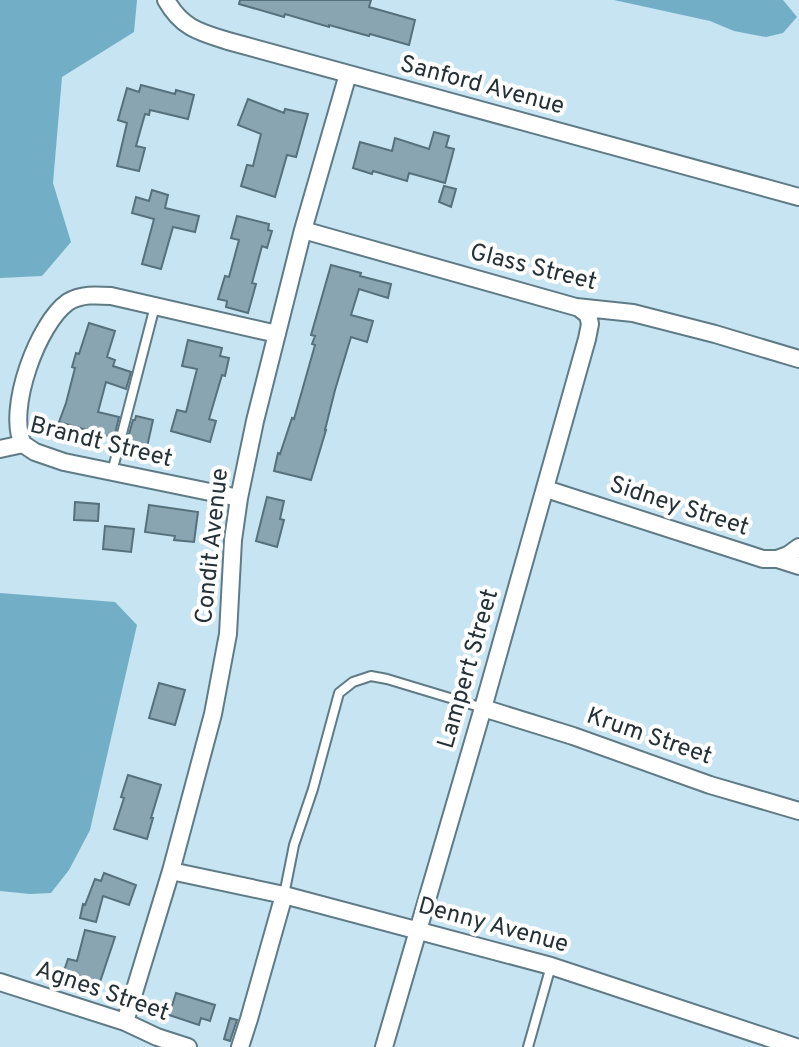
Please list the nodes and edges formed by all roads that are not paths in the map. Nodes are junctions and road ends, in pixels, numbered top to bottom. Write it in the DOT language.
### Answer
graph roads {
  1 [pos="166,0"];
  2 [pos="348,74"];
  3 [pos="799,197"];
  4 [pos="303,230"];
  5 [pos="155,305"];
  6 [pos="579,308"];
  7 [pos="277,334"];
  8 [pos="799,359"];
  9 [pos="23,444"];
  10 [pos="0,449"];
  11 [pos="112,472"];
  12 [pos="546,489"];
  13 [pos="239,498"];
  14 [pos="799,547"];
  15 [pos="777,559"];
  16 [pos="799,566"];
  17 [pos="483,708"];
  18 [pos="799,811"];
  19 [pos="171,871"];
  20 [pos="284,895"];
  21 [pos="418,930"];
  22 [pos="551,966"];
  23 [pos="1,988"];
  24 [pos="125,1022"];
  25 [pos="188,1047"];
  26 [pos="240,1047"];
  27 [pos="384,1047"];
  28 [pos="528,1047"];
  29 [pos="796,1047"];
  1 -- 2 [label="street, Sanford Avenue"];
  2 -- 3 [label="street, Sanford Avenue"];
  2 -- 4 [label="street, Condit Avenue"];
  4 -- 6 [label="street, Glass Street"];
  4 -- 7 [label="street, Condit Avenue"];
  5 -- 7 [label="street"];
  5 -- 9 [label="street"];
  5 -- 11 [label="lane"];
  6 -- 8 [label="street, Glass Street"];
  6 -- 12 [label="street, Lampert Street"];
  7 -- 13 [label="street, Condit Avenue"];
  9 -- 10 [label="street, Brandt Street"];
  9 -- 11 [label="street, Brandt Street"];
  11 -- 13 [label="street, Brandt Street"];
  12 -- 15 [label="street, Sidney Street"];
  12 -- 17 [label="street, Lampert Street"];
  13 -- 19 [label="street, Condit Avenue"];
  14 -- 15 [label="street"];
  15 -- 16 [label="street, Sidney Street"];
  17 -- 18 [label="street, Krum Street"];
  17 -- 20 [label="lane"];
  17 -- 21 [label="street, Lampert Street"];
  19 -- 20 [label="street, Denny Avenue"];
  19 -- 24 [label="street, Condit Avenue"];
  20 -- 21 [label="street, Denny Avenue"];
  20 -- 26 [label="street"];
  21 -- 22 [label="street, Denny Avenue"];
  21 -- 27 [label="street, Lampert Street"];
  22 -- 28 [label="lane"];
  22 -- 29 [label="street, Denny Avenue"];
  23 -- 24 [label="street, Agnes Street"];
  24 -- 25 [label="street, Agnes Street"];
}
